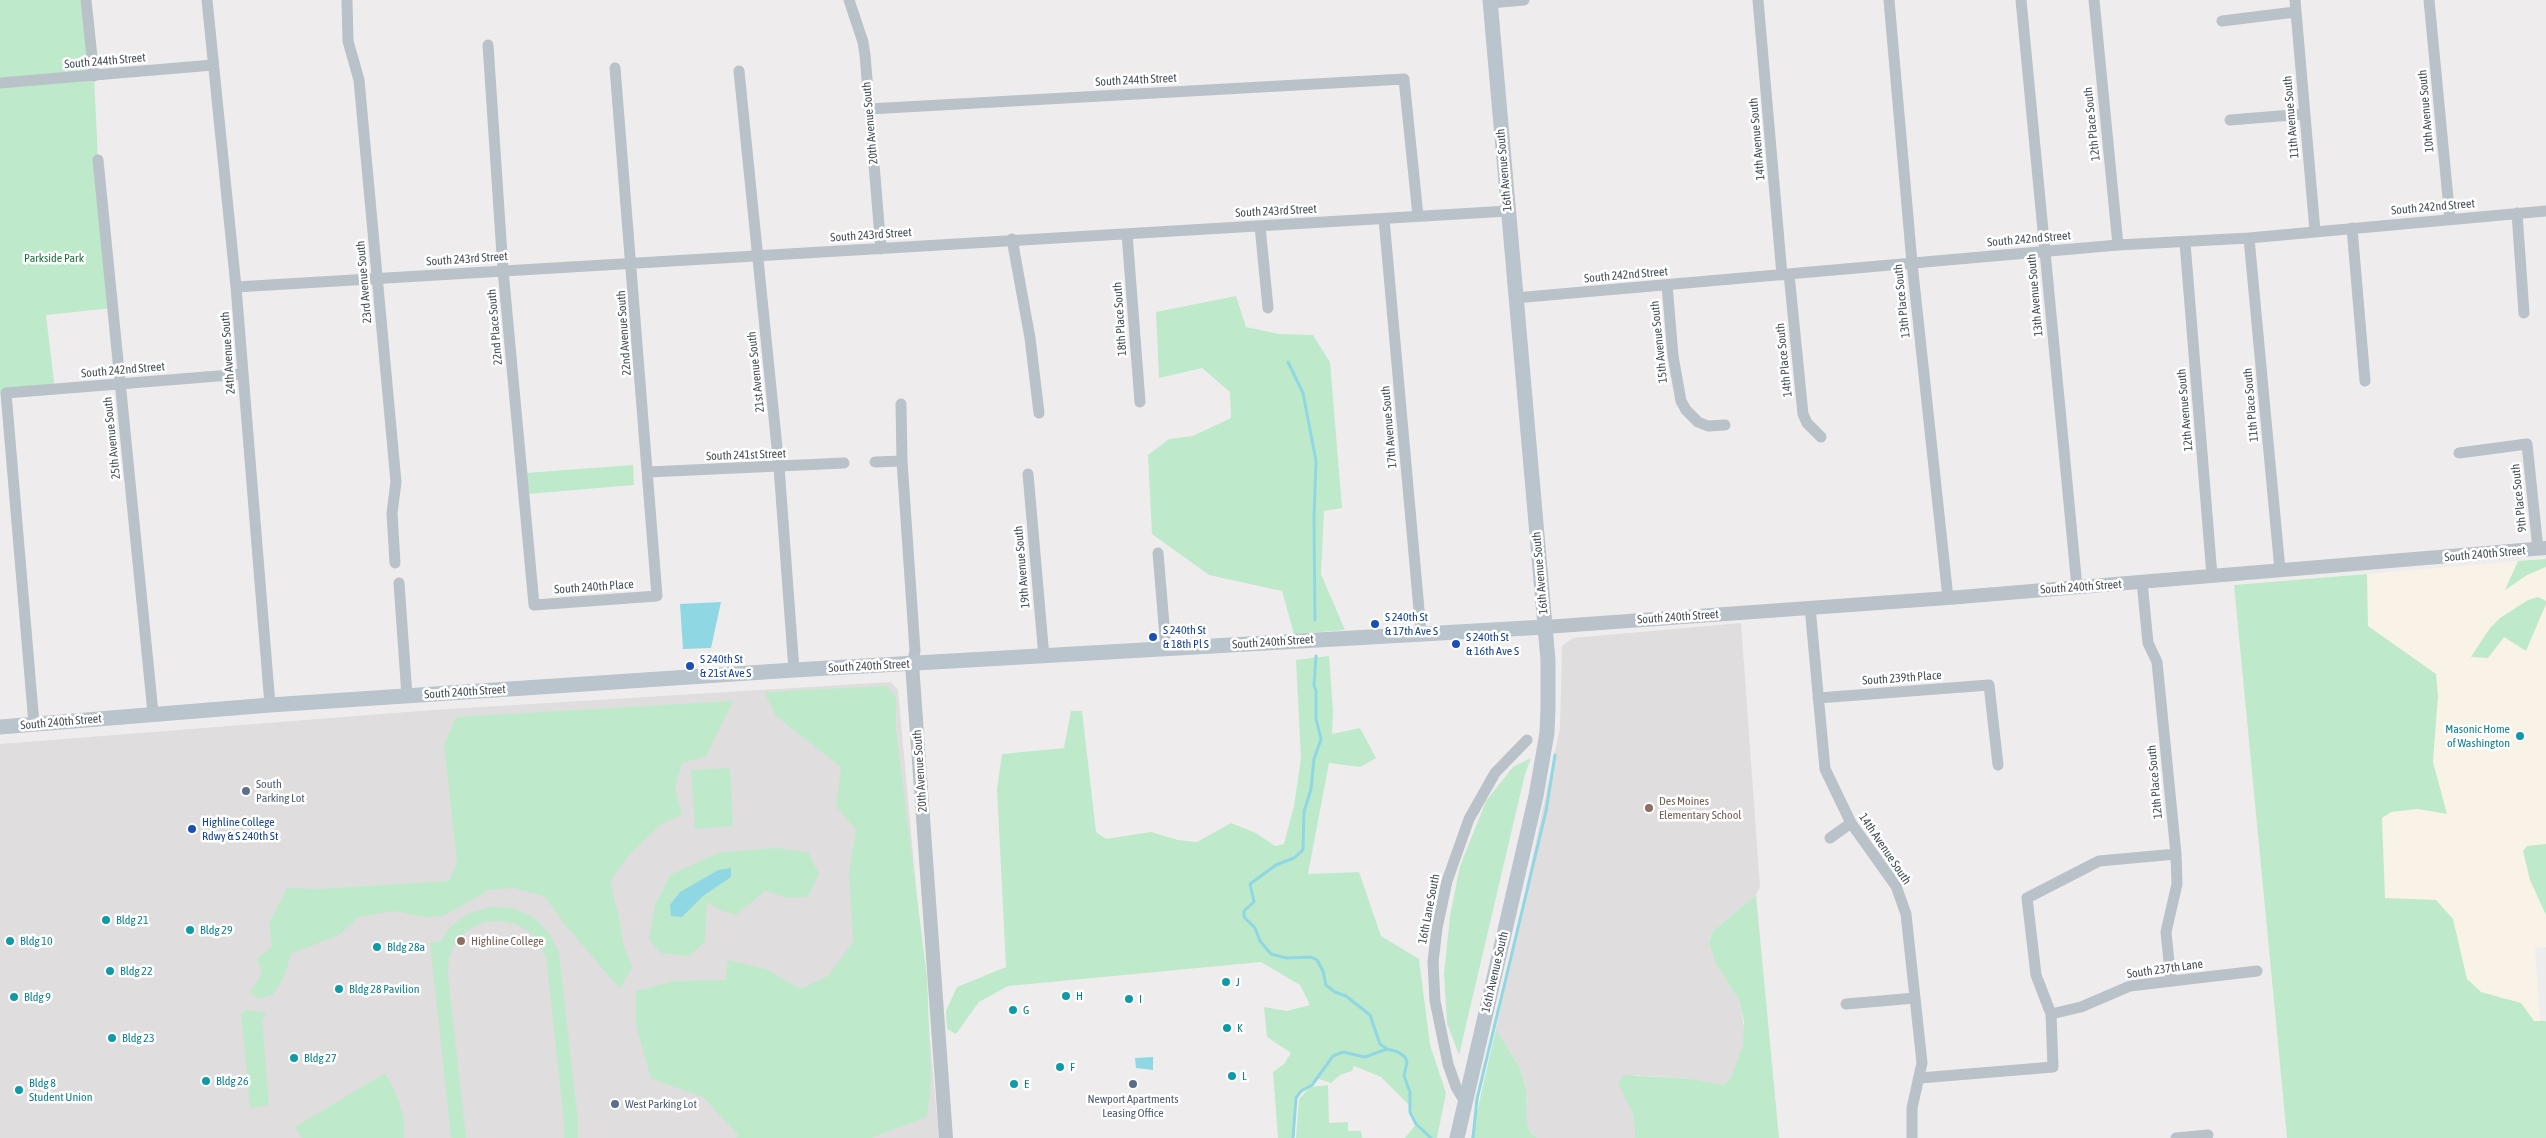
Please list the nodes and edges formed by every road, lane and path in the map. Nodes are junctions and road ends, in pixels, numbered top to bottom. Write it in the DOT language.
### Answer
graph roads {
  1 [pos="86,0"];
  2 [pos="207,0"];
  3 [pos="347,0"];
  4 [pos="849,0"];
  5 [pos="1524,0"];
  6 [pos="1758,0"];
  7 [pos="1889,0"];
  8 [pos="2021,0"];
  9 [pos="2094,0"];
  10 [pos="2429,0"];
  11 [pos="1490,2"];
  12 [pos="2295,6"];
  13 [pos="2222,21"];
  14 [pos="488,45"];
  15 [pos="213,64"];
  16 [pos="615,68"];
  17 [pos="739,71"];
  18 [pos="94,76"];
  19 [pos="0,83"];
  20 [pos="869,109"];
  21 [pos="2304,114"];
  22 [pos="2230,120"];
  23 [pos="98,160"];
  24 [pos="1508,211"];
  25 [pos="2546,211"];
  26 [pos="2517,213"];
  27 [pos="1418,216"];
  28 [pos="1384,219"];
  29 [pos="2450,219"];
  30 [pos="1260,226"];
  31 [pos="2352,228"];
  32 [pos="2315,231"];
  33 [pos="1128,234"];
  34 [pos="2249,238"];
  35 [pos="1012,240"];
  36 [pos="2185,243"];
  37 [pos="2118,245"];
  38 [pos="881,248"];
  39 [pos="2045,251"];
  40 [pos="758,256"];
  41 [pos="1912,263"];
  42 [pos="632,264"];
  43 [pos="504,270"];
  44 [pos="1786,274"];
  45 [pos="378,279"];
  46 [pos="1667,285"];
  47 [pos="236,287"];
  48 [pos="1515,298"];
  49 [pos="1268,308"];
  50 [pos="2524,313"];
  51 [pos="243,374"];
  52 [pos="2365,381"];
  53 [pos="121,384"];
  54 [pos="1140,402"];
  55 [pos="900,404"];
  56 [pos="1039,413"];
  57 [pos="1725,425"];
  58 [pos="1821,437"];
  59 [pos="2459,453"];
  60 [pos="902,461"];
  61 [pos="844,462"];
  62 [pos="875,462"];
  63 [pos="779,467"];
  64 [pos="648,472"];
  65 [pos="1028,474"];
  66 [pos="2542,549"];
  67 [pos="1158,553"];
  68 [pos="395,563"];
  69 [pos="2280,570"];
  70 [pos="2212,576"];
  71 [pos="2142,582"];
  72 [pos="399,583"];
  73 [pos="2077,587"];
  74 [pos="657,596"];
  75 [pos="1948,598"];
  76 [pos="534,605"];
  77 [pos="1810,607"];
  78 [pos="1545,627"];
  79 [pos="1421,632"];
  80 [pos="1166,648"];
  81 [pos="1044,657"];
  82 [pos="912,664"];
  83 [pos="794,670"];
  84 [pos="407,696"];
  85 [pos="1818,698"];
  86 [pos="270,704"];
  87 [pos="153,713"];
  88 [pos="34,724"];
  89 [pos="0,727"];
  90 [pos="1527,740"];
  91 [pos="1998,765"];
  92 [pos="1851,823"];
  93 [pos="1830,838"];
  94 [pos="2176,854"];
  95 [pos="2257,971"];
  96 [pos="2171,981"];
  97 [pos="1915,998"];
  98 [pos="1846,1004"];
  99 [pos="2051,1014"];
  100 [pos="1920,1078"];
  101 [pos="1465,1102"];
  102 [pos="2208,1135"];
  103 [pos="946,1138"];
  104 [pos="1456,1138"];
  105 [pos="1912,1138"];
  106 [pos="2176,1138"];
  1 -- 18 [label="street"];
  2 -- 15 [label="street, 24th Avenue South"];
  3 -- 45 [label="street, 23rd Avenue South"];
  4 -- 20 [label="street, 20th Avenue South"];
  5 -- 11 [label="street"];
  6 -- 44 [label="street, 14th Avenue South"];
  7 -- 41 [label="street, 13th Place South"];
  8 -- 39 [label="street, 13th Avenue South"];
  9 -- 37 [label="street, 12th Place South"];
  10 -- 29 [label="street, 10th Avenue South"];
  11 -- 24 [label="main road, 16th Avenue South"];
  12 -- 13 [label="street"];
  12 -- 21 [label="street, 11th Avenue South"];
  14 -- 43 [label="street, 22nd Place South"];
  15 -- 18 [label="street, South 244th Street"];
  15 -- 47 [label="street, 24th Avenue South"];
  16 -- 42 [label="street, 22nd Avenue South"];
  17 -- 40 [label="street, 21st Avenue South"];
  18 -- 19 [label="street, South 244th Street"];
  20 -- 27 [label="street, South 244th Street"];
  20 -- 38 [label="street, 20th Avenue South"];
  21 -- 22 [label="street"];
  21 -- 32 [label="street, 11th Avenue South"];
  23 -- 53 [label="street, 25th Avenue South"];
  24 -- 27 [label="street, South 243rd Street"];
  24 -- 48 [label="main road, 16th Avenue South"];
  25 -- 26 [label="street, South 242nd Street"];
  26 -- 29 [label="street, South 242nd Street"];
  26 -- 50 [label="street"];
  27 -- 28 [label="street, South 243rd Street"];
  28 -- 30 [label="street, South 243rd Street"];
  28 -- 79 [label="street, 17th Avenue South"];
  29 -- 31 [label="street, South 242nd Street"];
  30 -- 33 [label="street, South 243rd Street"];
  30 -- 49 [label="street"];
  31 -- 32 [label="street, South 242nd Street"];
  31 -- 52 [label="street"];
  32 -- 34 [label="street, South 242nd Street"];
  33 -- 35 [label="street, South 243rd Street"];
  33 -- 54 [label="street, 18th Place South"];
  34 -- 36 [label="street, South 242nd Street"];
  34 -- 69 [label="street, 11th Place South"];
  35 -- 38 [label="street, South 243rd Street"];
  35 -- 56 [label="street"];
  36 -- 37 [label="street, South 242nd Street"];
  36 -- 70 [label="street, 12th Avenue South"];
  37 -- 39 [label="street, South 242nd Street"];
  38 -- 40 [label="street, South 243rd Street"];
  39 -- 41 [label="street, South 242nd Street"];
  39 -- 73 [label="street, 13th Avenue South"];
  40 -- 42 [label="street, South 243rd Street"];
  40 -- 63 [label="street, 21st Avenue South"];
  41 -- 44 [label="street, South 242nd Street"];
  41 -- 75 [label="street, 13th Place South"];
  42 -- 43 [label="street, South 243rd Street"];
  42 -- 64 [label="street, 22nd Avenue South"];
  43 -- 45 [label="street, South 243rd Street"];
  43 -- 76 [label="street, 22nd Place South"];
  44 -- 46 [label="street, South 242nd Street"];
  44 -- 58 [label="street, 14th Place South"];
  45 -- 47 [label="street, South 243rd Street"];
  45 -- 68 [label="street, 23rd Avenue South"];
  46 -- 48 [label="street, South 242nd Street"];
  46 -- 57 [label="street, 15th Avenue South"];
  47 -- 51 [label="street, 24th Avenue South"];
  48 -- 78 [label="main road, 16th Avenue South"];
  51 -- 53 [label="street, South 242nd Street"];
  51 -- 86 [label="street, 24th Avenue South"];
  53 -- 87 [label="street, 25th Avenue South"];
  53 -- 88 [label="street, South 242nd Street"];
  55 -- 60 [label="street, 20th Avenue South"];
  59 -- 66 [label="street, 9th Place South"];
  60 -- 62 [label="street"];
  60 -- 82 [label="street, 20th Avenue South"];
  61 -- 63 [label="street, South 241st Street"];
  63 -- 64 [label="street, South 241st Street"];
  63 -- 83 [label="street, 21st Avenue South"];
  64 -- 74 [label="street, 22nd Avenue South"];
  65 -- 81 [label="street, 19th Avenue South"];
  66 -- 69 [label="street, South 240th Street"];
  67 -- 80 [label="street"];
  69 -- 70 [label="street, South 240th Street"];
  70 -- 71 [label="street, South 240th Street"];
  71 -- 73 [label="street, South 240th Street"];
  71 -- 94 [label="street, 12th Place South"];
  72 -- 84 [label="street"];
  73 -- 75 [label="street, South 240th Street"];
  74 -- 76 [label="street, South 240th Place"];
  75 -- 77 [label="street, South 240th Street"];
  77 -- 78 [label="street, South 240th Street"];
  77 -- 85 [label="street, 14th Avenue South"];
  78 -- 79 [label="main road, South 240th Street"];
  78 -- 101 [label="main road, 16th Avenue South"];
  79 -- 80 [label="main road, South 240th Street"];
  80 -- 81 [label="main road, South 240th Street"];
  81 -- 82 [label="main road, South 240th Street"];
  82 -- 83 [label="main road, South 240th Street"];
  82 -- 103 [label="street, 20th Avenue South"];
  83 -- 84 [label="main road, South 240th Street"];
  84 -- 86 [label="main road, South 240th Street"];
  85 -- 91 [label="street, South 239th Place"];
  85 -- 92 [label="street, 14th Avenue South"];
  86 -- 87 [label="main road, South 240th Street"];
  87 -- 88 [label="main road, South 240th Street"];
  88 -- 89 [label="main road, South 240th Street"];
  90 -- 101 [label="street, 16th Lane South"];
  92 -- 93 [label="street"];
  92 -- 97 [label="street, 14th Avenue South"];
  94 -- 96 [label="street, 12th Place South"];
  94 -- 99 [label="street"];
  95 -- 96 [label="street, South 237th Lane"];
  96 -- 99 [label="street, South 237th Lane"];
  97 -- 98 [label="street"];
  97 -- 100 [label="street, 14th Avenue South"];
  99 -- 100 [label="street"];
  100 -- 105 [label="street, 14th Avenue South"];
  101 -- 104 [label="main road, 16th Avenue South"];
  102 -- 106 [label="street"];
}
